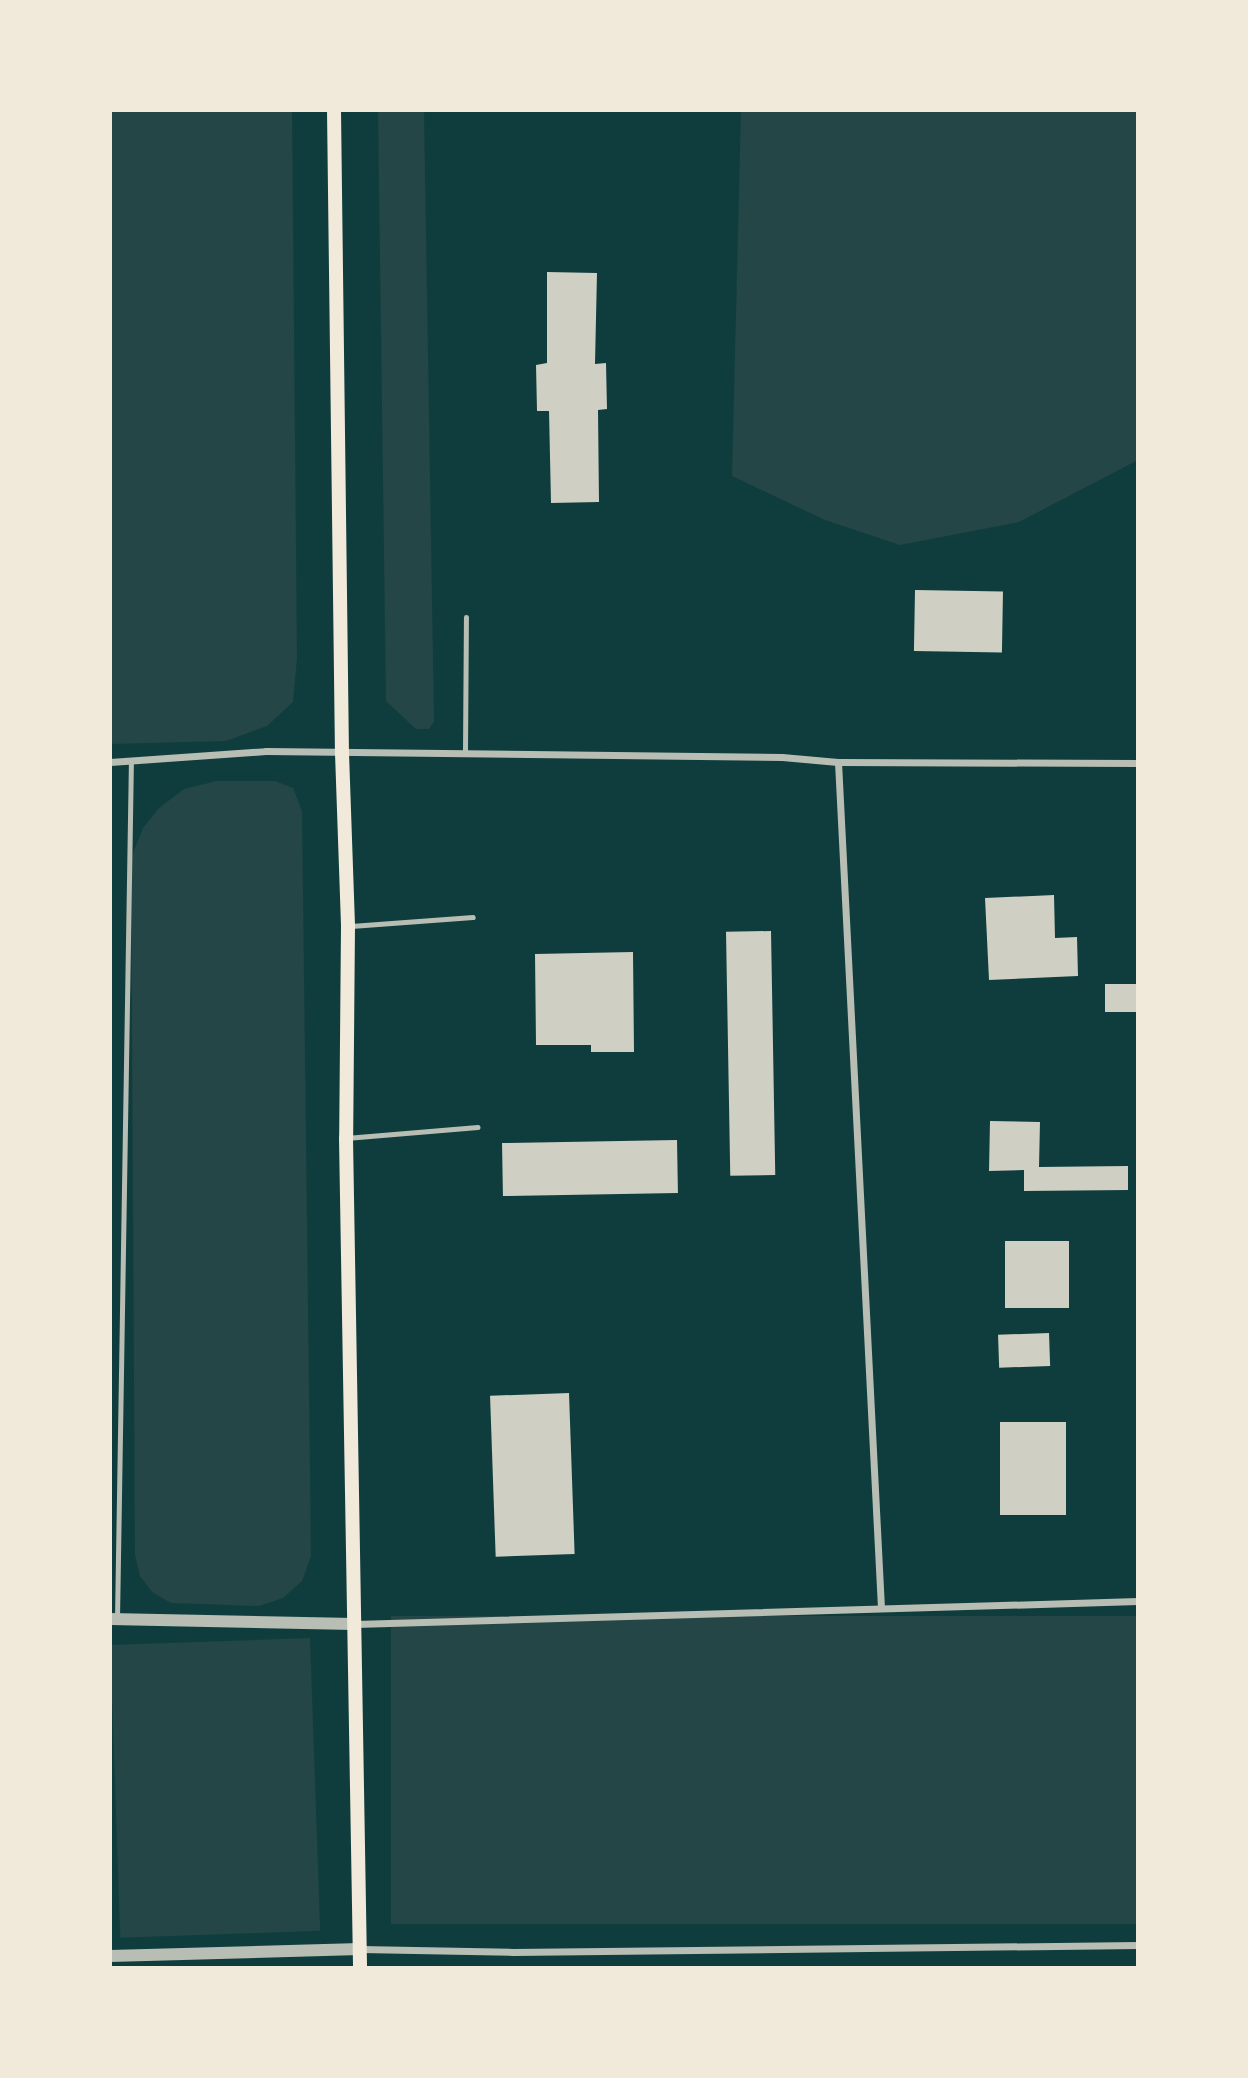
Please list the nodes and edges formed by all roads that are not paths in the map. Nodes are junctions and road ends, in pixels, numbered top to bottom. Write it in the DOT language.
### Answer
graph roads {
  1 [pos="334,110"];
  2 [pos="466,617"];
  3 [pos="465,752"];
  4 [pos="342,753"];
  5 [pos="131,761"];
  6 [pos="110,762"];
  7 [pos="838,762"];
  8 [pos="1138,764"];
  9 [pos="473,917"];
  10 [pos="348,926"];
  11 [pos="478,1127"];
  12 [pos="346,1138"];
  13 [pos="1138,1601"];
  14 [pos="881,1606"];
  15 [pos="114,1619"];
  16 [pos="354,1624"];
  17 [pos="1138,1945"];
  18 [pos="359,1949"];
  19 [pos="110,1956"];
  20 [pos="360,1968"];
  1 -- 4 [label="main road"];
  2 -- 3 [label="lane"];
  3 -- 4 [label="street"];
  3 -- 7 [label="street"];
  4 -- 5 [label="street"];
  4 -- 10 [label="main road"];
  5 -- 6 [label="street"];
  5 -- 15 [label="lane"];
  7 -- 8 [label="street"];
  7 -- 14 [label="street"];
  9 -- 10 [label="lane"];
  10 -- 12 [label="main road"];
  11 -- 12 [label="lane"];
  12 -- 16 [label="main road"];
  13 -- 14 [label="street"];
  14 -- 16 [label="street"];
  15 -- 16 [label="street"];
  16 -- 18 [label="main road"];
  17 -- 18 [label="street"];
  18 -- 19 [label="street"];
  18 -- 20 [label="main road"];
}
